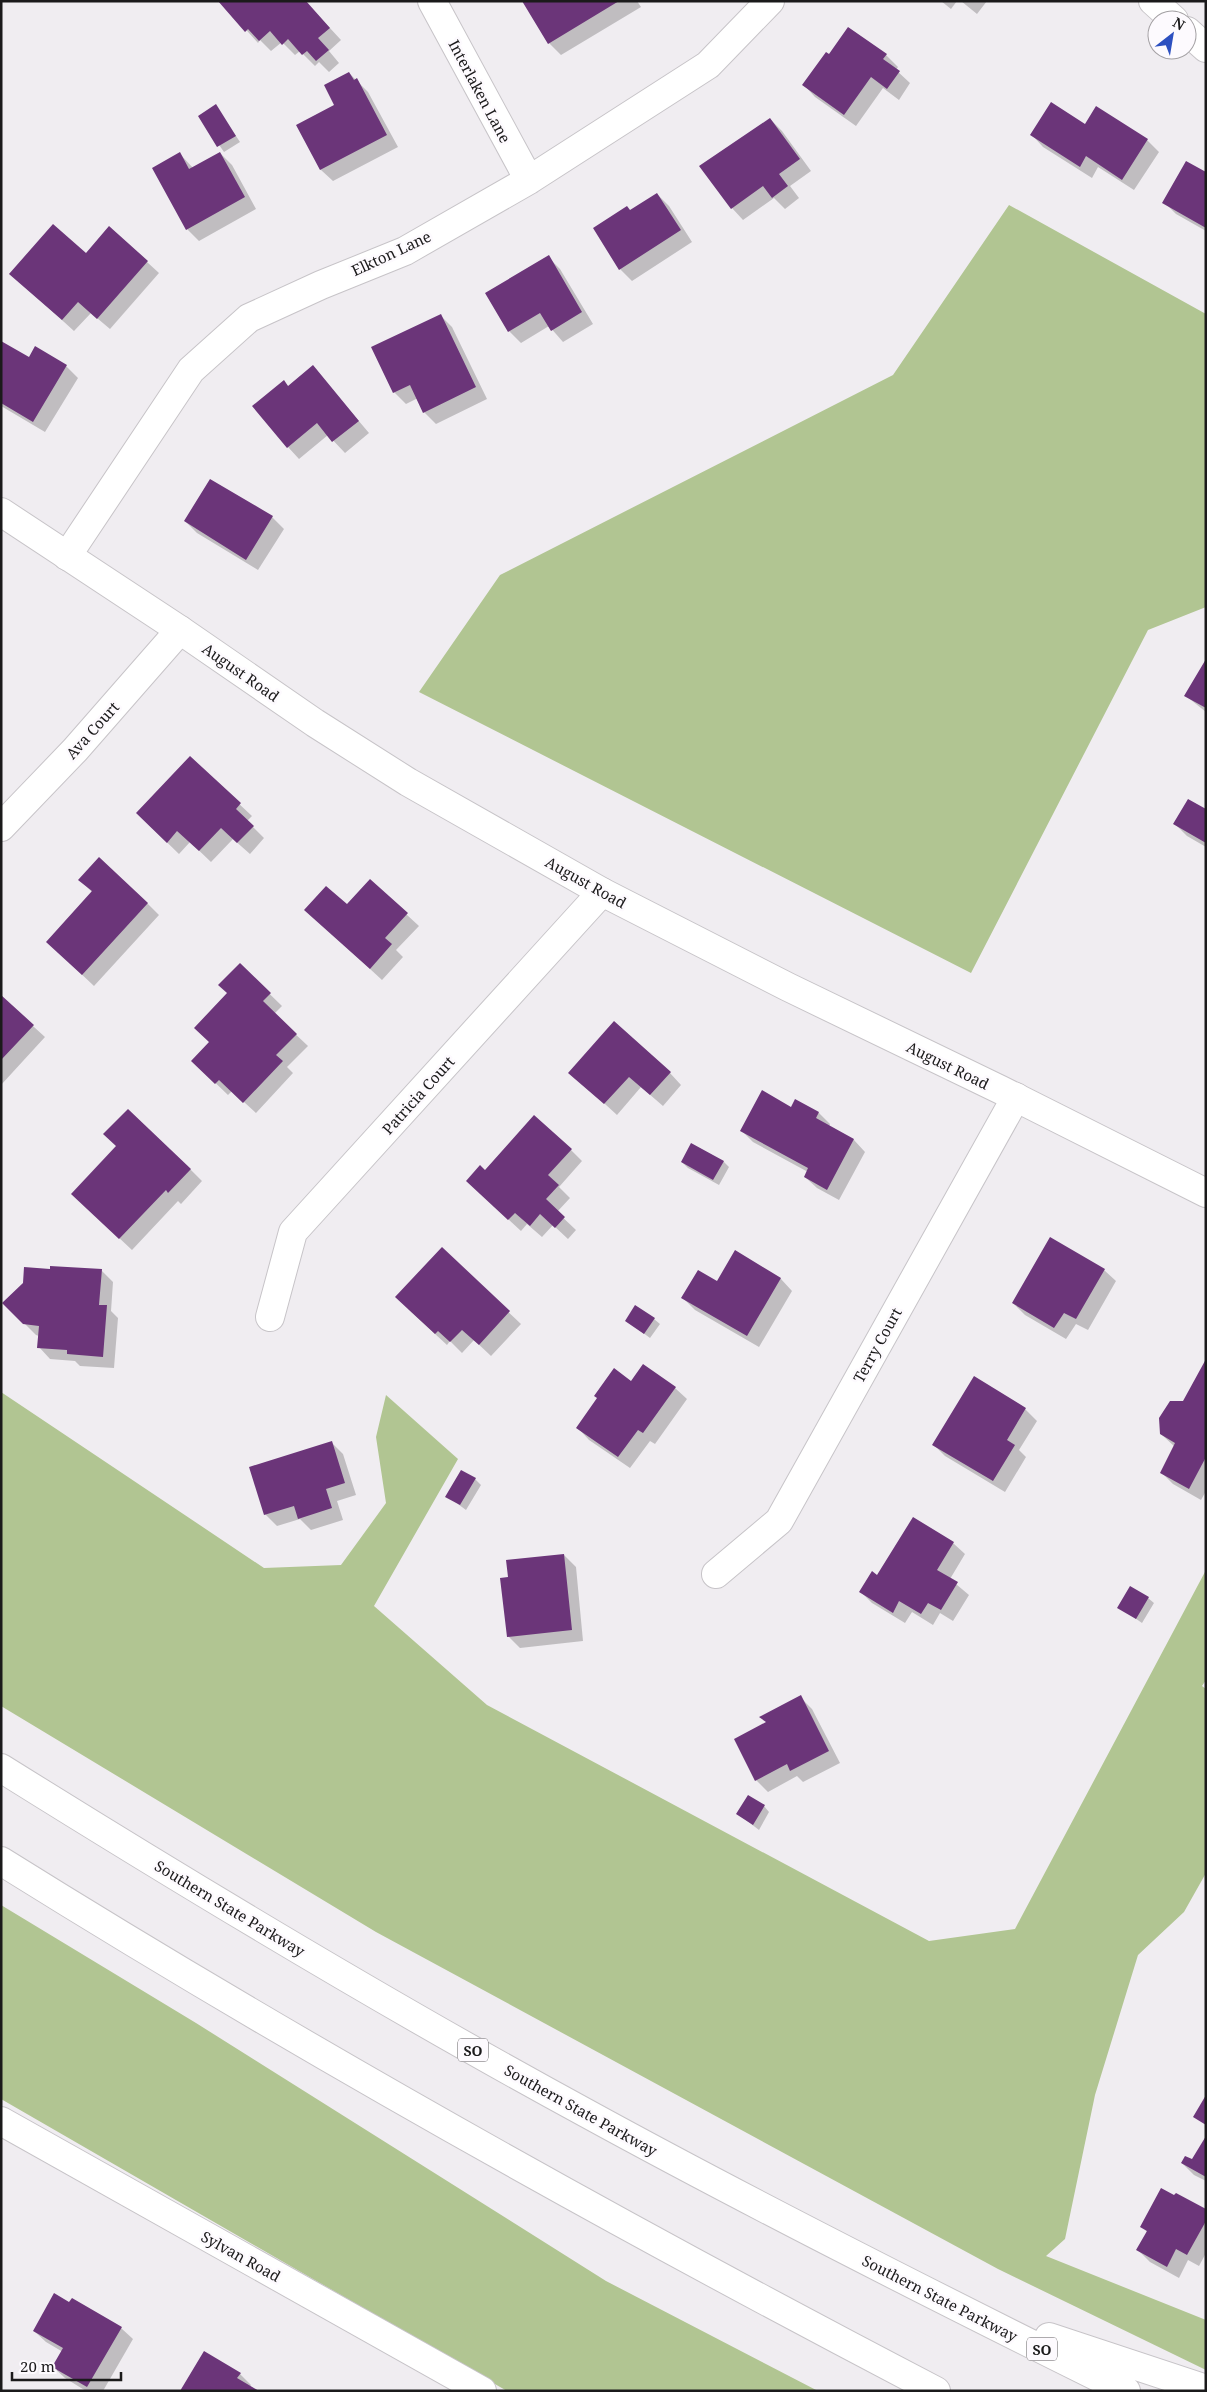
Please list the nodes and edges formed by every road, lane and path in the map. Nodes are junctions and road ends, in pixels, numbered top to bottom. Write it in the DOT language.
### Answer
graph roads {
  1 [pos="432,1"];
  2 [pos="770,1"];
  3 [pos="1153,1"];
  4 [pos="1163,10"];
  5 [pos="529,180"];
  6 [pos="1,512"];
  7 [pos="67,556"];
  8 [pos="180,630"];
  9 [pos="1,827"];
  10 [pos="602,892"];
  11 [pos="1016,1097"];
  12 [pos="1206,1193"];
  13 [pos="270,1317"];
  14 [pos="716,1574"];
  15 [pos="1,1768"];
  16 [pos="1,1861"];
  17 [pos="1,2121"];
  18 [pos="958,2307"];
  19 [pos="868,2355"];
  20 [pos="1206,2389"];
  21 [pos="482,2391"];
  22 [pos="918,2391"];
  23 [pos="936,2391"];
  24 [pos="1126,2391"];
  1 -- 5 [label="main road, Interlaken Lane"];
  2 -- 5 [label="main road, Elkton Lane"];
  3 -- 4 [label="main road"];
  5 -- 7 [label="main road, Elkton Lane"];
  6 -- 7 [label="main road, August Road"];
  7 -- 8 [label="main road, August Road"];
  8 -- 9 [label="main road, Ava Court"];
  8 -- 10 [label="main road, August Road"];
  10 -- 11 [label="main road, August Road"];
  10 -- 13 [label="main road, Patricia Court"];
  11 -- 12 [label="main road, August Road"];
  11 -- 14 [label="main road, Terry Court"];
  15 -- 18 [label="main road, Southern State Parkway / SO"];
  16 -- 19 [label="main road"];
  17 -- 21 [label="main road, Sylvan Road"];
  18 -- 20 [label="main road"];
  18 -- 24 [label="main road, Southern State Parkway / SO"];
  19 -- 22 [label="main road"];
  19 -- 23 [label="main road"];
}
